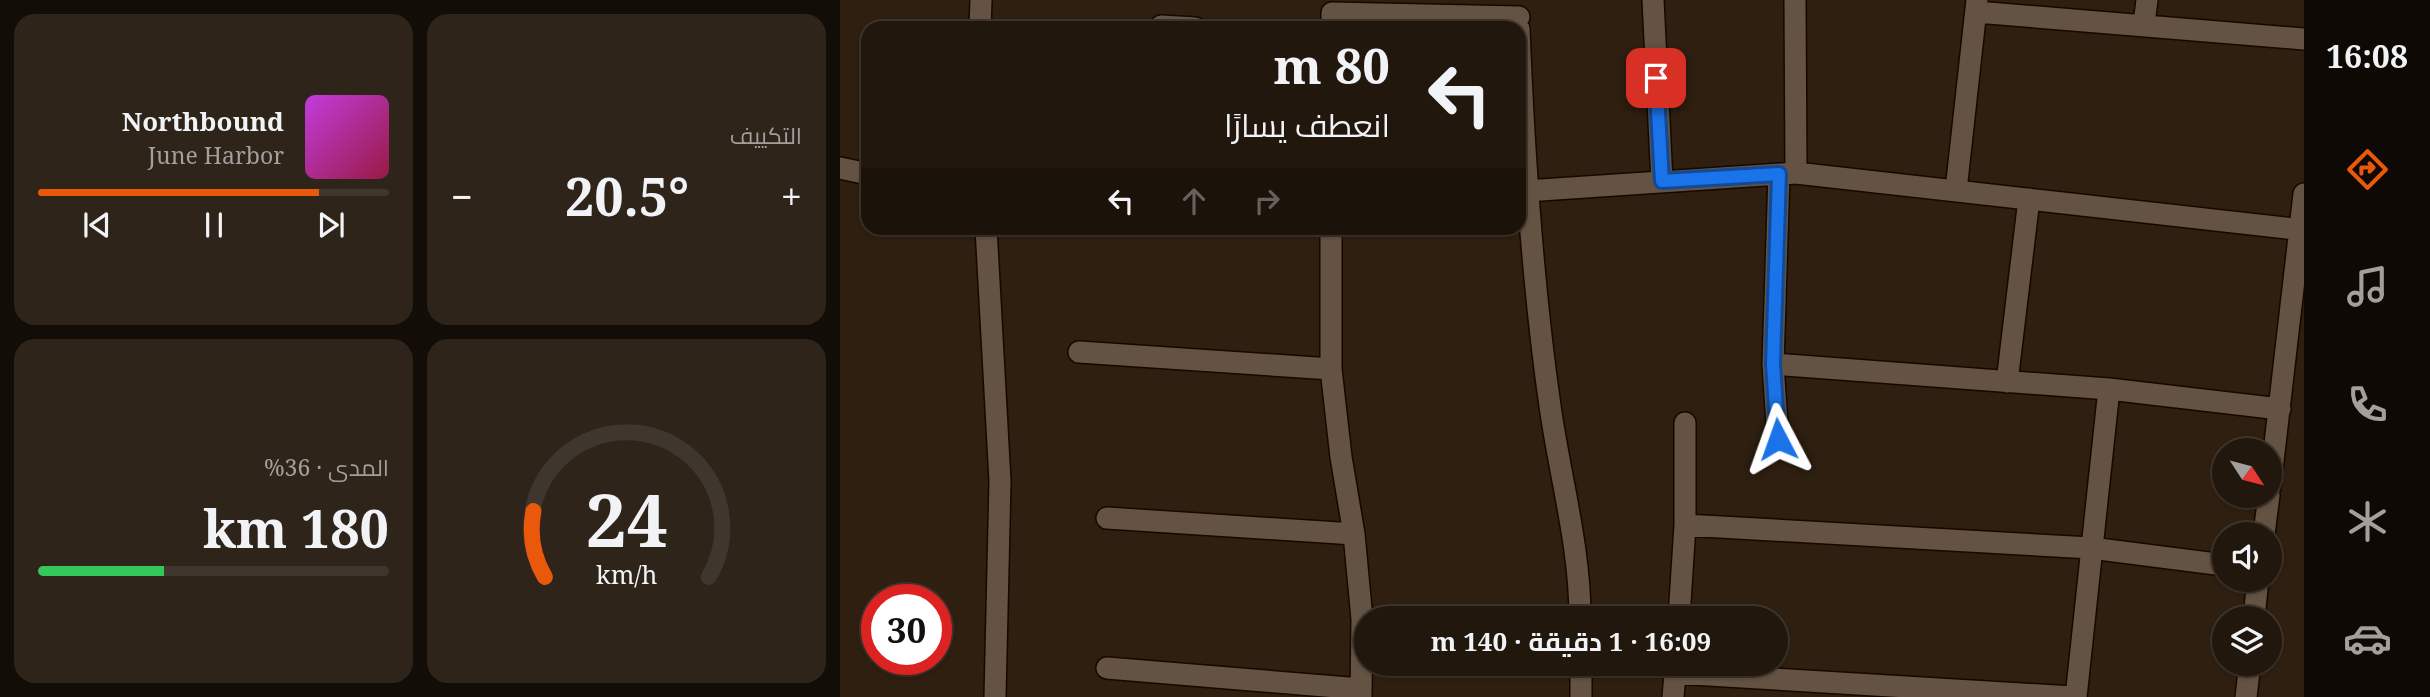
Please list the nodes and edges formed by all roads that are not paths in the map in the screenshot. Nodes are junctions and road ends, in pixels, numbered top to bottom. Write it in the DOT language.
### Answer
graph roads {
  1 [pos="981,0"];
  2 [pos="1653,0"];
  3 [pos="1795,0"];
  4 [pos="2147,0"];
  5 [pos="1977,6"];
  6 [pos="1519,18"];
  7 [pos="980,21"];
  8 [pos="1332,21"];
  9 [pos="2144,24"];
  10 [pos="2304,39"];
  11 [pos="840,168"];
  12 [pos="861,172"];
  13 [pos="1787,173"];
  14 [pos="1662,181"];
  15 [pos="1956,190"];
  16 [pos="1526,191"];
  17 [pos="2304,194"];
  18 [pos="2029,199"];
  19 [pos="2302,230"];
  20 [pos="986,235"];
  21 [pos="1331,235"];
  22 [pos="1079,352"];
  23 [pos="1773,364"];
  24 [pos="1331,369"];
  25 [pos="2007,382"];
  26 [pos="2109,389"];
  27 [pos="2280,409"];
  28 [pos="1685,423"];
  29 [pos="2276,438"];
  30 [pos="1778,439"];
  31 [pos="1107,518"];
  32 [pos="1685,525"];
  33 [pos="1354,534"];
  34 [pos="2091,548"];
  35 [pos="2212,563"];
  36 [pos="1579,606"];
  37 [pos="1680,606"];
  38 [pos="1107,668"];
  39 [pos="1581,676"];
  40 [pos="1674,676"];
  41 [pos="1785,676"];
  42 [pos="2248,676"];
  43 [pos="1361,693"];
  44 [pos="995,697"];
  45 [pos="1581,697"];
  46 [pos="1673,697"];
  47 [pos="2074,697"];
  48 [pos="2246,697"];
  1 -- 7 [label="street"];
  2 -- 14 [label="street"];
  3 -- 13 [label="street"];
  4 -- 9 [label="street"];
  5 -- 9 [label="street"];
  5 -- 15 [label="street"];
  6 -- 8 [label="street"];
  9 -- 10 [label="street"];
  11 -- 12 [label="street"];
  13 -- 14 [label="street"];
  13 -- 15 [label="street"];
  13 -- 23 [label="street"];
  14 -- 16 [label="street"];
  15 -- 18 [label="street"];
  16 -- 36 [label="street"];
  17 -- 19 [label="street"];
  18 -- 19 [label="street"];
  18 -- 25 [label="street"];
  19 -- 27 [label="street"];
  20 -- 44 [label="street"];
  21 -- 24 [label="street"];
  22 -- 24 [label="street"];
  23 -- 25 [label="street"];
  23 -- 30 [label="street"];
  24 -- 33 [label="street"];
  25 -- 26 [label="street"];
  26 -- 27 [label="street"];
  26 -- 34 [label="street"];
  27 -- 29 [label="street"];
  28 -- 32 [label="street"];
  31 -- 33 [label="street"];
  32 -- 34 [label="street"];
  32 -- 37 [label="street"];
  33 -- 43 [label="street"];
  34 -- 35 [label="street"];
  34 -- 47 [label="street"];
  38 -- 43 [label="street"];
  39 -- 45 [label="street"];
  40 -- 46 [label="street"];
  41 -- 47 [label="street"];
  42 -- 48 [label="street"];
}
